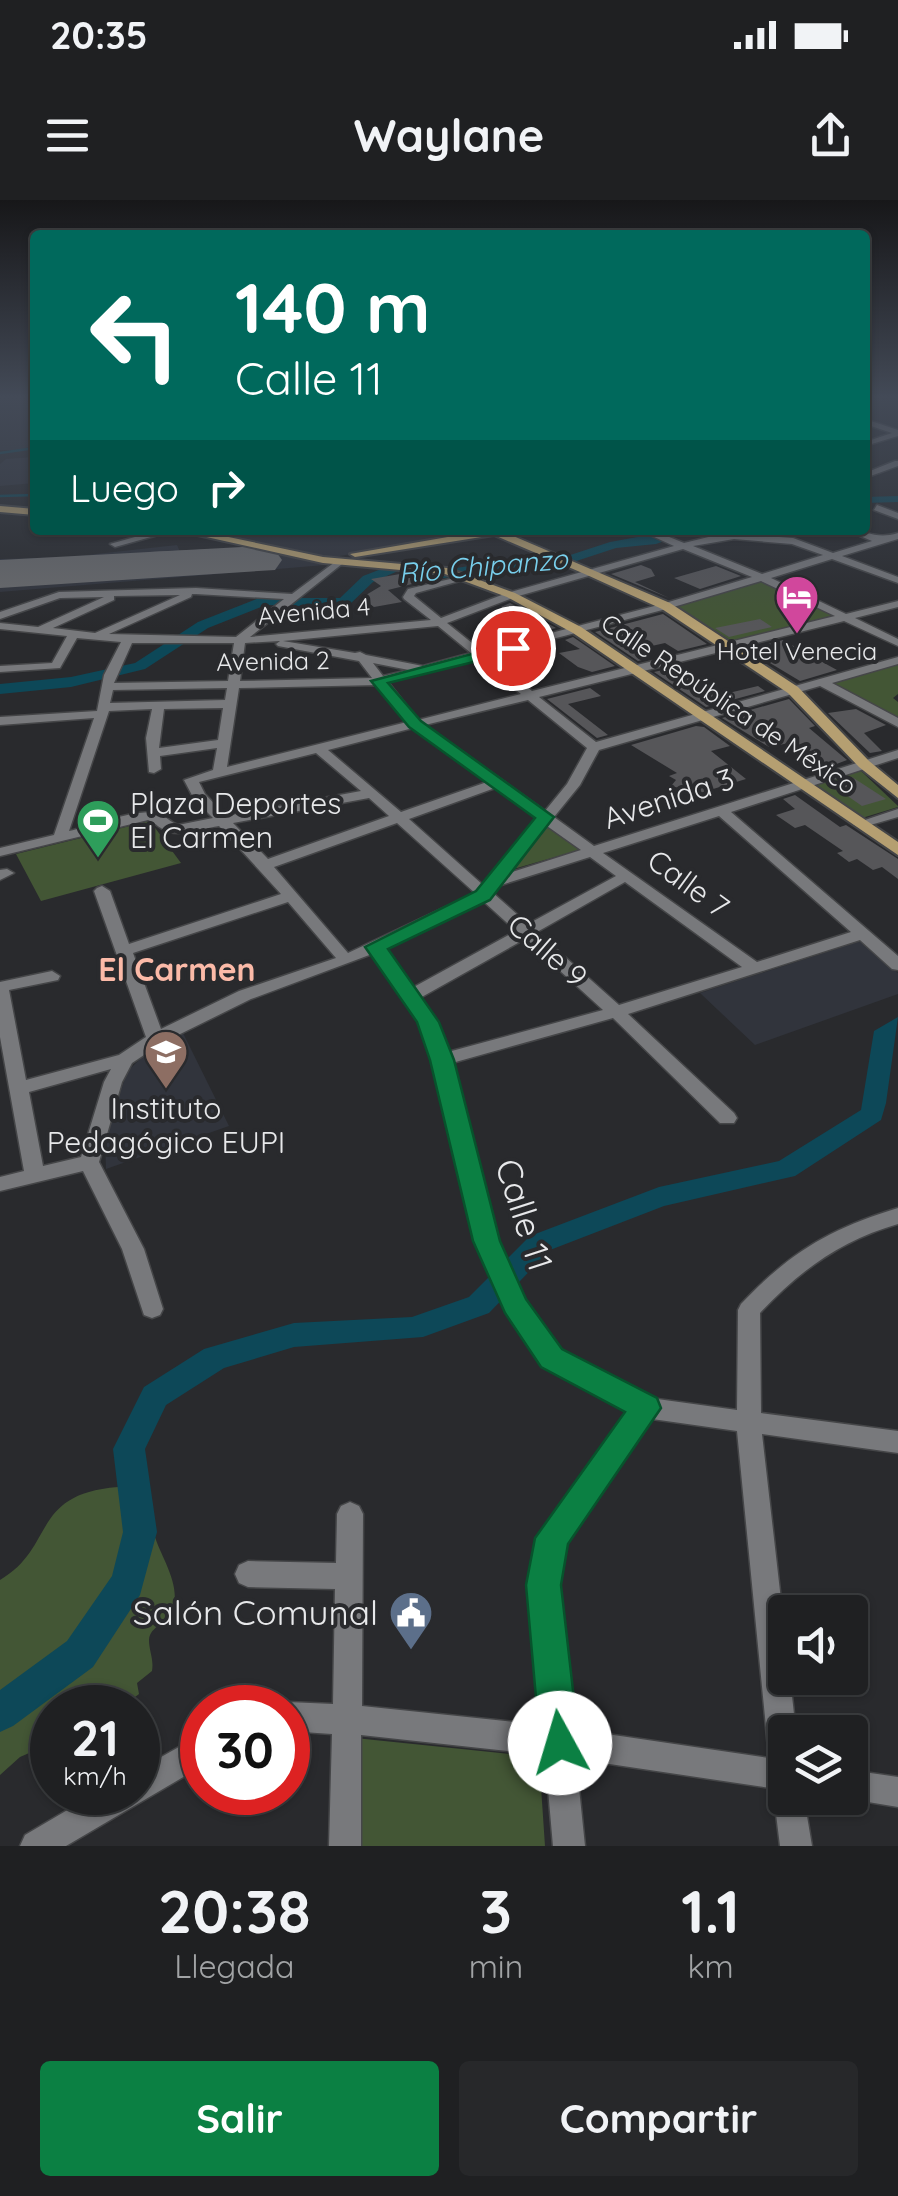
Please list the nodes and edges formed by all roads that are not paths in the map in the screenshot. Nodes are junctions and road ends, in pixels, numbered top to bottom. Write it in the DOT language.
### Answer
graph roads {
  1 [pos="877,508"];
  2 [pos="0,509"];
  3 [pos="30,512"];
  4 [pos="898,516"];
  5 [pos="151,535"];
  6 [pos="204,535"];
  7 [pos="476,535"];
  8 [pos="502,535"];
  9 [pos="656,535"];
  10 [pos="723,535"];
  11 [pos="748,535"];
  12 [pos="865,535"];
  13 [pos="898,536"];
  14 [pos="881,541"];
  15 [pos="115,544"];
  16 [pos="676,544"];
  17 [pos="898,548"];
  18 [pos="832,554"];
  19 [pos="322,560"];
  20 [pos="339,562"];
  21 [pos="592,573"];
  22 [pos="456,574"];
  23 [pos="758,576"];
  24 [pos="898,580"];
  25 [pos="196,591"];
  26 [pos="120,593"];
  27 [pos="511,595"];
  28 [pos="293,600"];
  29 [pos="898,604"];
  30 [pos="666,606"];
  31 [pos="0,616"];
  32 [pos="845,618"];
  33 [pos="438,622"];
  34 [pos="0,626"];
  35 [pos="577,630"];
  36 [pos="38,631"];
  37 [pos="72,637"];
  38 [pos="92,638"];
  39 [pos="240,639"];
  40 [pos="128,640"];
  41 [pos="257,640"];
  42 [pos="898,643"];
  43 [pos="729,646"];
  44 [pos="360,655"];
  45 [pos="481,656"];
  46 [pos="898,660"];
  47 [pos="0,670"];
  48 [pos="427,670"];
  49 [pos="636,670"];
  50 [pos="110,677"];
  51 [pos="378,681"];
  52 [pos="822,682"];
  53 [pos="231,684"];
  54 [pos="794,690"];
  55 [pos="530,696"];
  56 [pos="228,704"];
  57 [pos="160,706"];
  58 [pos="103,711"];
  59 [pos="700,716"];
  60 [pos="0,721"];
  61 [pos="898,723"];
  62 [pos="415,724"];
  63 [pos="224,743"];
  64 [pos="594,747"];
  65 [pos="318,748"];
  66 [pos="152,753"];
  67 [pos="898,754"];
  68 [pos="864,764"];
  69 [pos="154,769"];
  70 [pos="220,771"];
  71 [pos="496,782"];
  72 [pos="803,784"];
  73 [pos="372,792"];
  74 [pos="898,793"];
  75 [pos="722,810"];
  76 [pos="898,813"];
  77 [pos="398,816"];
  78 [pos="545,817"];
  79 [pos="224,820"];
  80 [pos="860,824"];
  81 [pos="60,837"];
  82 [pos="898,850"];
  83 [pos="0,852"];
  84 [pos="592,852"];
  85 [pos="265,864"];
  86 [pos="626,876"];
  87 [pos="489,889"];
  88 [pos="102,891"];
  89 [pos="290,896"];
  90 [pos="528,934"];
  91 [pos="862,934"];
  92 [pos="376,947"];
  93 [pos="124,951"];
  94 [pos="346,960"];
  95 [pos="898,965"];
  96 [pos="754,968"];
  97 [pos="52,976"];
  98 [pos="0,988"];
  99 [pos="412,995"];
  100 [pos="616,1012"];
  101 [pos="156,1039"];
  102 [pos="125,1059"];
  103 [pos="442,1060"];
  104 [pos="20,1088"];
  105 [pos="727,1118"];
  106 [pos="89,1162"];
  107 [pos="34,1175"];
  108 [pos="0,1184"];
  109 [pos="898,1218"];
  110 [pos="152,1309"];
  111 [pos="646,1408"];
  112 [pos="748,1425"];
  113 [pos="898,1442"];
  114 [pos="350,1514"];
  115 [pos="248,1574"];
  116 [pos="350,1576"];
  117 [pos="779,1715"];
  118 [pos="310,1717"];
  119 [pos="350,1718"];
  120 [pos="560,1743"];
  121 [pos="768,1774"];
  122 [pos="868,1788"];
  123 [pos="898,1792"];
  124 [pos="89,1815"];
  125 [pos="791,1815"];
  126 [pos="36,1846"];
  127 [pos="345,1846"];
  128 [pos="569,1846"];
  129 [pos="796,1846"];
  1 -- 4 [label="street"];
  2 -- 3 [label="main road"];
  5 -- 15 [label="street"];
  6 -- 19 [label="main road, Calle República de México"];
  7 -- 19 [label="main road"];
  8 -- 21 [label="main road"];
  9 -- 16 [label="street"];
  10 -- 16 [label="street, Avenida 4"];
  11 -- 18 [label="street, Avenida 4"];
  12 -- 14 [label="street"];
  13 -- 14 [label="street, Avenida 2"];
  14 -- 17 [label="street"];
  14 -- 18 [label="street, Avenida 2"];
  16 -- 21 [label="street, Avenida 4"];
  16 -- 23 [label="street"];
  18 -- 23 [label="street, Avenida 2"];
  18 -- 24 [label="street, Avenida 4"];
  19 -- 20 [label="main road, Calle República de México"];
  20 -- 22 [label="main road, Calle República de México"];
  20 -- 28 [label="street"];
  21 -- 27 [label="street, Avenida 4"];
  21 -- 30 [label="main road"];
  22 -- 27 [label="main road, Calle República de México"];
  22 -- 33 [label="street"];
  23 -- 30 [label="street, Avenida 2"];
  23 -- 32 [label="street"];
  25 -- 26 [label="street"];
  25 -- 28 [label="street"];
  25 -- 38 [label="street"];
  26 -- 31 [label="street"];
  26 -- 36 [label="street"];
  27 -- 33 [label="street, Avenida 4"];
  27 -- 35 [label="main road, Calle República de México"];
  28 -- 39 [label="street"];
  29 -- 32 [label="street"];
  30 -- 35 [label="street, Avenida 2"];
  30 -- 43 [label="main road"];
  32 -- 42 [label="street"];
  32 -- 43 [label="street"];
  33 -- 41 [label="street, Avenida 4"];
  33 -- 45 [label="street"];
  34 -- 36 [label="street, Avenida 4"];
  35 -- 45 [label="street, Avenida 2"];
  35 -- 49 [label="main road, Calle República de México"];
  36 -- 37 [label="street, Avenida 4"];
  37 -- 38 [label="street, Avenida 4"];
  37 -- 47 [label="street"];
  38 -- 40 [label="street, Avenida 4"];
  39 -- 40 [label="street, Avenida 4"];
  39 -- 41 [label="street, Avenida 4"];
  39 -- 53 [label="street"];
  40 -- 50 [label="street"];
  41 -- 44 [label="street"];
  43 -- 49 [label="street"];
  43 -- 54 [label="main road"];
  44 -- 48 [label="street"];
  44 -- 51 [label="street, Calle 7"];
  45 -- 48 [label="street, Avenida 2"];
  45 -- 55 [label="street"];
  46 -- 52 [label="street"];
  48 -- 51 [label="street, Avenida 2"];
  49 -- 55 [label="street"];
  49 -- 59 [label="main road, Calle República de México"];
  50 -- 53 [label="street, Avenida 2"];
  50 -- 58 [label="street"];
  51 -- 53 [label="street, Avenida 2"];
  51 -- 62 [label="street, Calle 7"];
  52 -- 54 [label="street"];
  52 -- 61 [label="street"];
  53 -- 56 [label="street"];
  54 -- 59 [label="street"];
  54 -- 68 [label="main road"];
  55 -- 62 [label="street"];
  55 -- 64 [label="street"];
  56 -- 57 [label="street"];
  56 -- 63 [label="street"];
  57 -- 58 [label="street"];
  57 -- 66 [label="street"];
  58 -- 60 [label="street"];
  58 -- 81 [label="street"];
  59 -- 64 [label="street"];
  59 -- 72 [label="main road, Calle República de México"];
  62 -- 65 [label="street"];
  62 -- 71 [label="street, Calle 7"];
  63 -- 66 [label="street"];
  63 -- 70 [label="street"];
  64 -- 78 [label="street"];
  65 -- 70 [label="street"];
  65 -- 73 [label="street, Calle 9"];
  66 -- 69 [label="street"];
  67 -- 68 [label="street, Avenida 3"];
  68 -- 72 [label="street, Avenida 3"];
  68 -- 74 [label="main road"];
  70 -- 79 [label="street"];
  71 -- 77 [label="street"];
  71 -- 78 [label="street, Calle 7"];
  72 -- 75 [label="street, Avenida 3"];
  72 -- 80 [label="main road, Calle República de México"];
  73 -- 77 [label="street, Calle 9"];
  73 -- 79 [label="street"];
  75 -- 84 [label="street, Avenida 3"];
  75 -- 91 [label="street"];
  76 -- 80 [label="street"];
  77 -- 85 [label="street"];
  77 -- 87 [label="street, Calle 9"];
  78 -- 84 [label="street, Calle 7"];
  78 -- 87 [label="street"];
  79 -- 81 [label="street"];
  79 -- 85 [label="street"];
  80 -- 82 [label="main road, Calle República de México"];
  81 -- 83 [label="street"];
  84 -- 86 [label="street, Calle 7"];
  84 -- 87 [label="street, Avenida 3"];
  85 -- 89 [label="street"];
  86 -- 90 [label="street"];
  86 -- 96 [label="street, Calle 7"];
  87 -- 90 [label="street, Calle 9"];
  87 -- 92 [label="street, Avenida 3"];
  88 -- 93 [label="street"];
  89 -- 93 [label="street"];
  89 -- 94 [label="street"];
  90 -- 99 [label="street"];
  90 -- 100 [label="street, Calle 9"];
  91 -- 95 [label="street"];
  91 -- 96 [label="street"];
  92 -- 94 [label="street, Avenida 3"];
  92 -- 99 [label="street, Calle 11"];
  93 -- 101 [label="street"];
  94 -- 101 [label="street, Avenida 3"];
  96 -- 100 [label="street"];
  97 -- 98 [label="street"];
  98 -- 104 [label="street"];
  99 -- 103 [label="street, Calle 11"];
  100 -- 103 [label="street"];
  100 -- 105 [label="street, Calle 9"];
  101 -- 102 [label="street, Avenida 3"];
  102 -- 104 [label="street, Avenida 3"];
  102 -- 106 [label="street"];
  103 -- 111 [label="street, Calle 11"];
  104 -- 107 [label="street"];
  106 -- 107 [label="street"];
  106 -- 110 [label="street"];
  107 -- 108 [label="street"];
  109 -- 112 [label="street"];
  111 -- 112 [label="street, Calle 11"];
  111 -- 120 [label="street"];
  112 -- 113 [label="street, Calle 11"];
  112 -- 117 [label="street"];
  114 -- 116 [label="street"];
  115 -- 116 [label="street"];
  116 -- 119 [label="street"];
  118 -- 119 [label="street"];
  119 -- 120 [label="street"];
  119 -- 127 [label="street"];
  120 -- 121 [label="street"];
  120 -- 128 [label="street"];
  122 -- 123 [label="street"];
  124 -- 126 [label="street"];
  125 -- 129 [label="street"];
}
